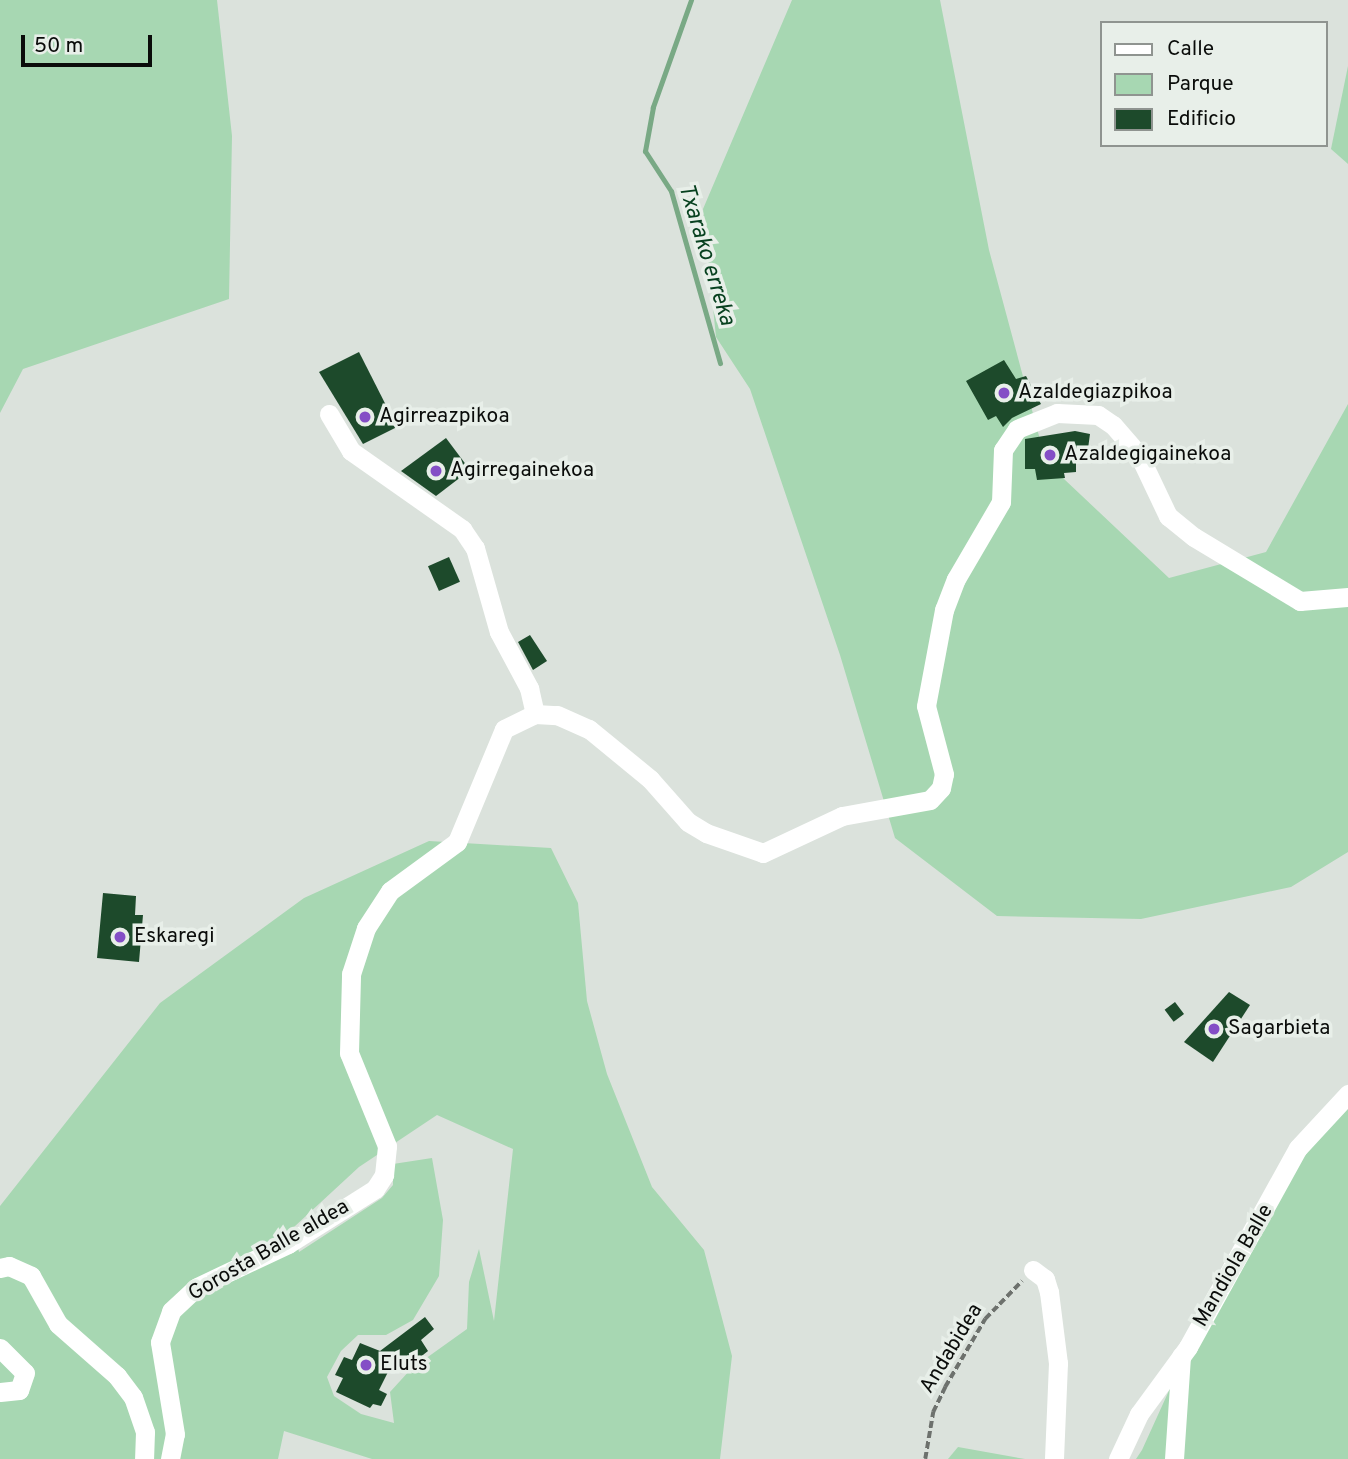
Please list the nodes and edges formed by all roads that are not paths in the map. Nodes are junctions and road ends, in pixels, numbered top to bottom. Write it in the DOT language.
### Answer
graph roads {
  1 [pos="329,414"];
  2 [pos="1348,597"];
  3 [pos="535,714"];
  4 [pos="1348,1094"];
  5 [pos="0,1268"];
  6 [pos="1033,1269"];
  7 [pos="0,1348"];
  8 [pos="1181,1356"];
  9 [pos="0,1392"];
  10 [pos="144,1459"];
  11 [pos="170,1459"];
  12 [pos="1054,1459"];
  13 [pos="1118,1459"];
  14 [pos="1174,1459"];
  1 -- 3 [label="street"];
  2 -- 3 [label="street"];
  3 -- 11 [label="street, Gorosta Balle aldea"];
  4 -- 8 [label="street, Mandiola Balle"];
  5 -- 10 [label="street"];
  6 -- 12 [label="street"];
  7 -- 9 [label="street"];
  8 -- 13 [label="street"];
  8 -- 14 [label="street, Mandiola Balle"];
}
